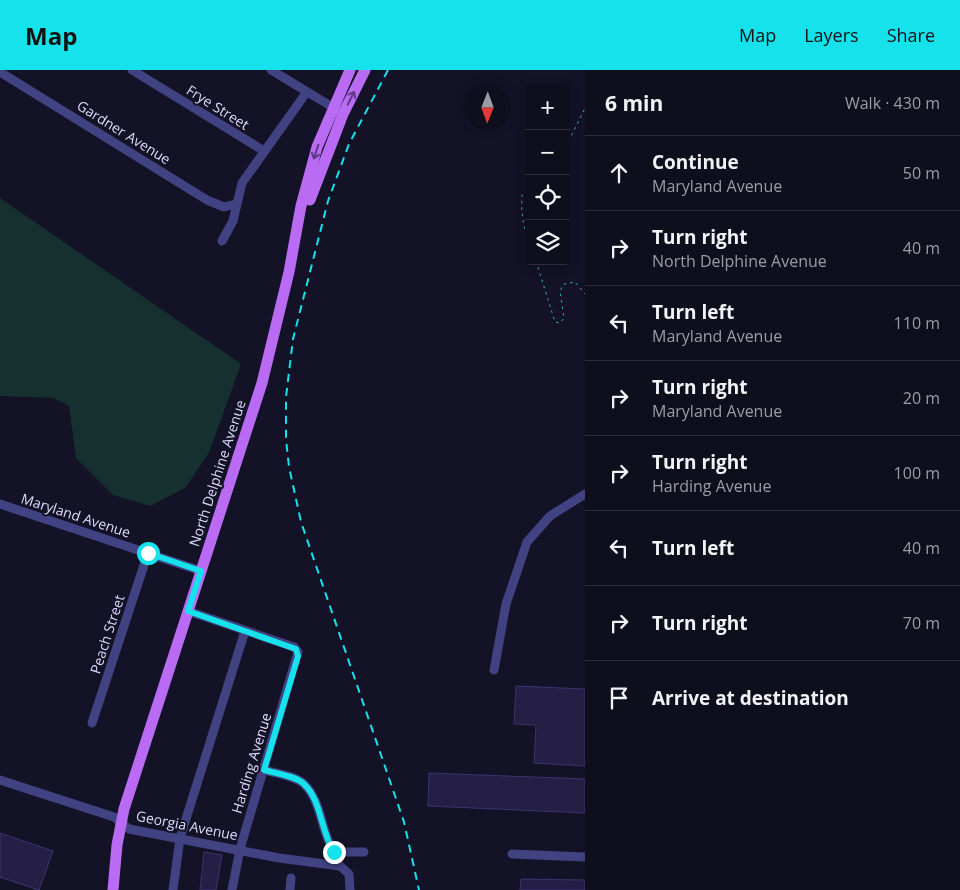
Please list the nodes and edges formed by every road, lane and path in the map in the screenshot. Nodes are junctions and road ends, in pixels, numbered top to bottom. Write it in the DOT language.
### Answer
graph roads {
  1 [pos="132,70"];
  2 [pos="271,70"];
  3 [pos="350,70"];
  4 [pos="365,70"];
  5 [pos="0,72"];
  6 [pos="306,93"];
  7 [pos="585,108"];
  8 [pos="338,110"];
  9 [pos="570,139"];
  10 [pos="264,151"];
  11 [pos="525,194"];
  12 [pos="236,204"];
  13 [pos="525,232"];
  14 [pos="222,241"];
  15 [pos="537,265"];
  16 [pos="585,294"];
  17 [pos="585,494"];
  18 [pos="0,504"];
  19 [pos="148,553"];
  20 [pos="201,571"];
  21 [pos="188,611"];
  22 [pos="245,631"];
  23 [pos="494,670"];
  24 [pos="92,723"];
  25 [pos="264,770"];
  26 [pos="0,780"];
  27 [pos="121,823"];
  28 [pos="180,838"];
  29 [pos="240,849"];
  30 [pos="364,852"];
  31 [pos="512,854"];
  32 [pos="585,857"];
  33 [pos="291,878"];
  34 [pos="113,890"];
  35 [pos="173,890"];
  36 [pos="232,890"];
  37 [pos="290,890"];
  38 [pos="350,890"];
  1 -- 10 [label="street, Frye Street"];
  2 -- 6 [label="street"];
  3 -- 8 [label="main road, North Delphine Avenue"];
  8 -- 4 [label="main road, North Delphine Avenue, one-way"];
  5 -- 12 [label="street, Gardner Avenue"];
  6 -- 8 [label="street"];
  6 -- 10 [label="street"];
  7 -- 9 [label="path"];
  8 -- 20 [label="main road, North Delphine Avenue"];
  10 -- 12 [label="street"];
  11 -- 13 [label="path"];
  12 -- 14 [label="street"];
  15 -- 16 [label="path"];
  17 -- 23 [label="street"];
  18 -- 19 [label="street, Maryland Avenue"];
  19 -- 20 [label="street, Maryland Avenue"];
  19 -- 24 [label="street, Peach Street"];
  20 -- 21 [label="main road, North Delphine Avenue"];
  21 -- 22 [label="street"];
  21 -- 27 [label="main road, North Delphine Avenue"];
  22 -- 25 [label="street, Harding Avenue"];
  22 -- 28 [label="street"];
  25 -- 29 [label="street, Harding Avenue"];
  25 -- 30 [label="street"];
  26 -- 27 [label="street, Georgia Avenue"];
  27 -- 28 [label="street, Georgia Avenue"];
  27 -- 34 [label="main road, North Delphine Avenue"];
  28 -- 29 [label="street, Georgia Avenue"];
  28 -- 35 [label="street"];
  29 -- 36 [label="street, Harding Avenue"];
  29 -- 38 [label="street, Georgia Avenue"];
  31 -- 32 [label="street"];
  33 -- 37 [label="street"];
}
